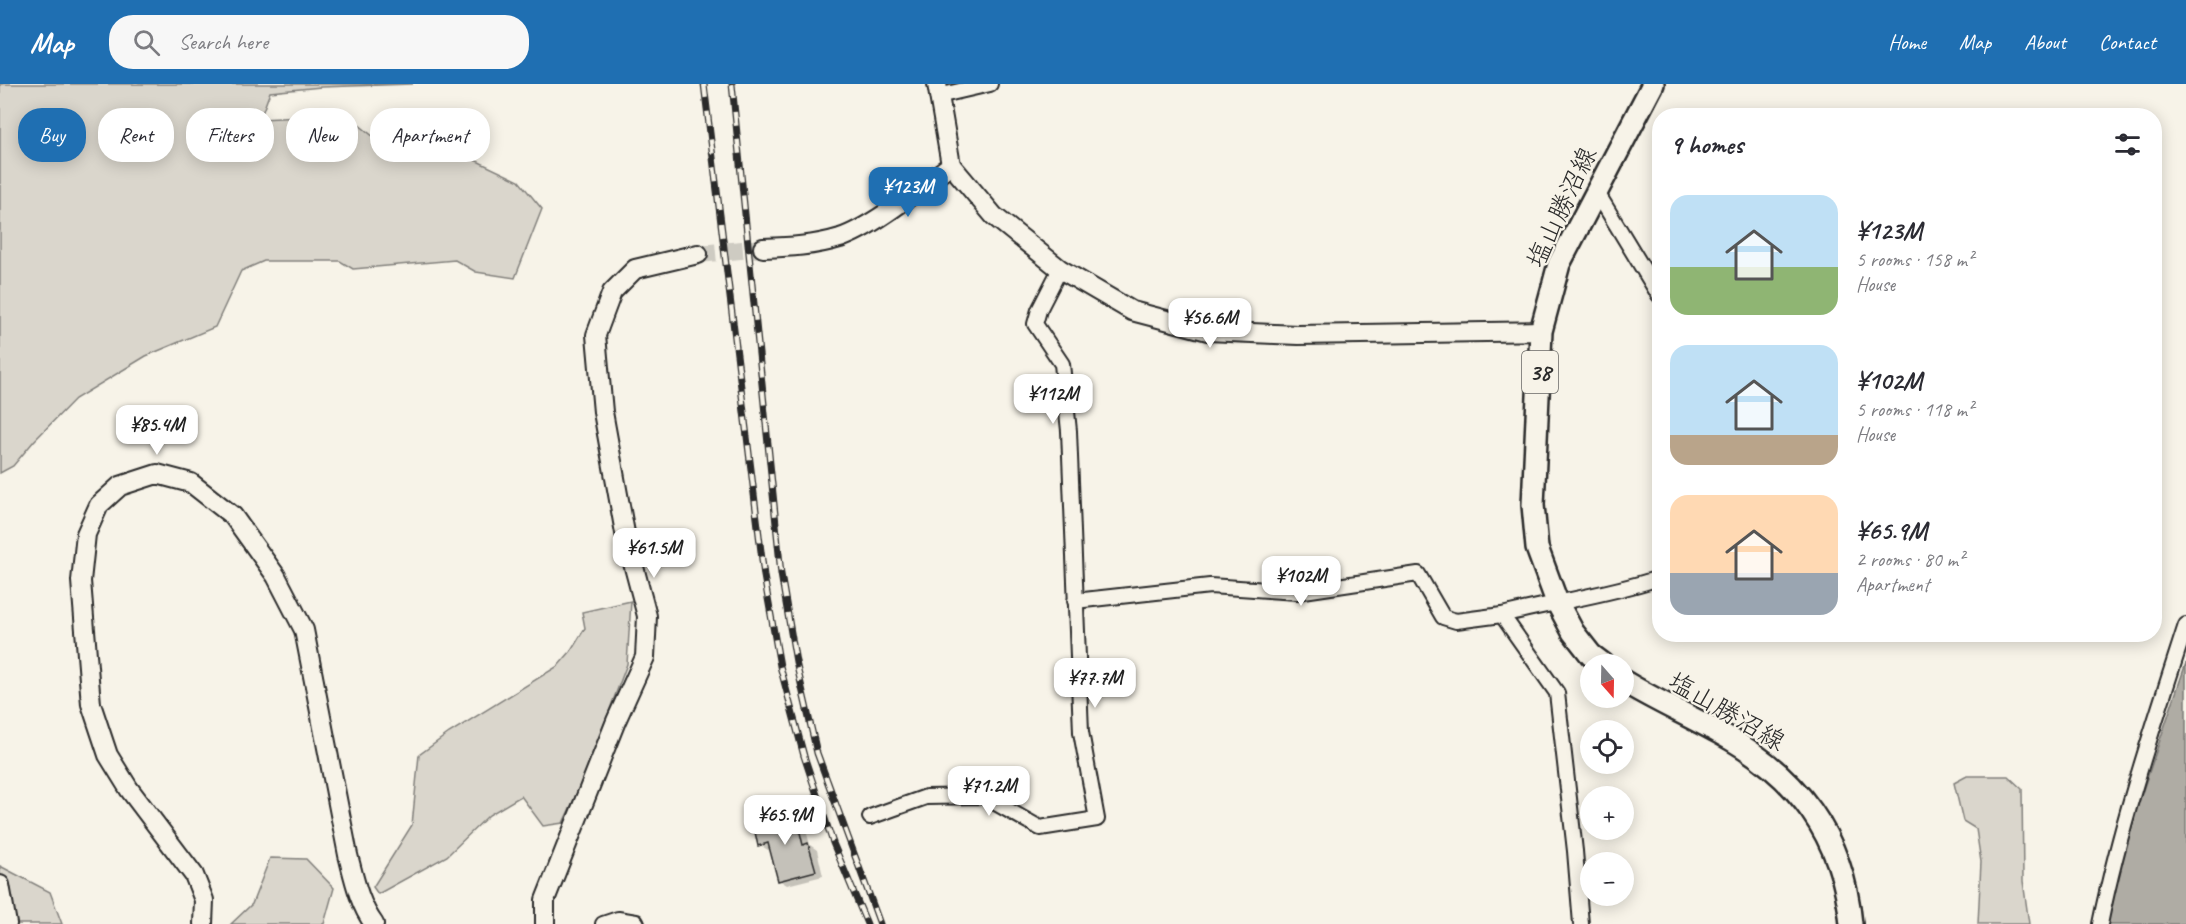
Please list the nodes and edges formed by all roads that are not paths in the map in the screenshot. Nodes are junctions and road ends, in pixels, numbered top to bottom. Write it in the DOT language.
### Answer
graph roads {
  1 [pos="990,84"];
  2 [pos="1653,84"];
  3 [pos="938,90"];
  4 [pos="951,165"];
  5 [pos="1596,191"];
  6 [pos="763,248"];
  7 [pos="698,254"];
  8 [pos="1060,269"];
  9 [pos="1652,283"];
  10 [pos="1542,331"];
  11 [pos="1652,580"];
  12 [pos="1075,601"];
  13 [pos="1557,602"];
  14 [pos="1502,615"];
  15 [pos="2186,625"];
  16 [pos="1590,654"];
  17 [pos="1634,687"];
  18 [pos="870,817"];
  19 [pos="0,885"];
  20 [pos="7,924"];
  21 [pos="203,924"];
  22 [pos="374,924"];
  23 [pos="545,924"];
  24 [pos="603,924"];
  25 [pos="637,924"];
  26 [pos="1581,924"];
  27 [pos="1851,924"];
  28 [pos="2100,924"];
  1 -- 3 [label="street"];
  2 -- 5 [label="main road, 塩山勝沼線 / 38"];
  3 -- 4 [label="street"];
  4 -- 6 [label="street"];
  4 -- 8 [label="street"];
  5 -- 9 [label="street"];
  5 -- 10 [label="main road, 塩山勝沼線 / 38"];
  7 -- 23 [label="street"];
  8 -- 10 [label="street"];
  8 -- 12 [label="street"];
  10 -- 13 [label="main road, 塩山勝沼線 / 38"];
  11 -- 13 [label="street"];
  12 -- 14 [label="street"];
  12 -- 18 [label="street"];
  13 -- 14 [label="street"];
  13 -- 16 [label="main road, 塩山勝沼線 / 38"];
  14 -- 26 [label="street"];
  15 -- 28 [label="street"];
  17 -- 27 [label="main road, 塩山勝沼線"];
  19 -- 20 [label="street"];
  21 -- 22 [label="street"];
  24 -- 25 [label="street"];
}
